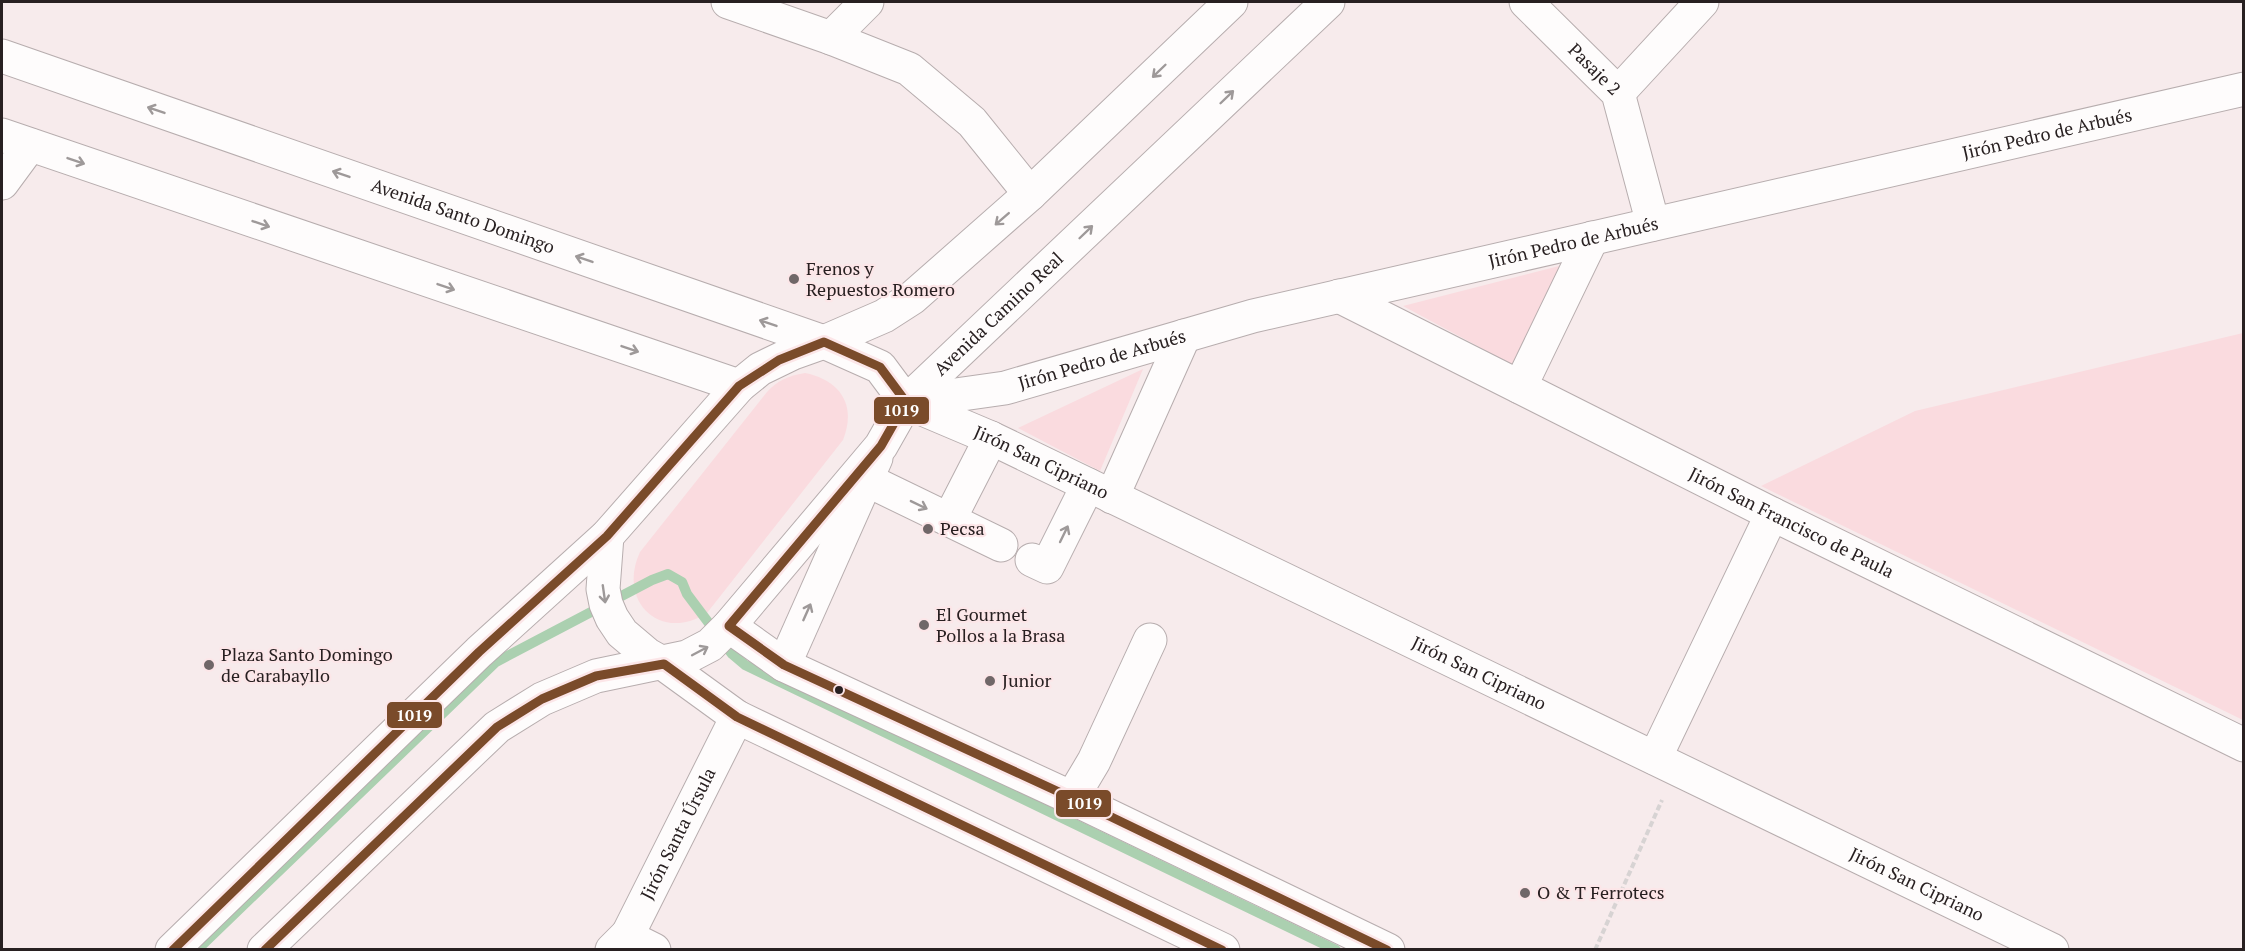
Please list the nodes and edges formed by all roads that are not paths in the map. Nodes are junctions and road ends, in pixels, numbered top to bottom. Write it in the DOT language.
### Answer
graph roads {
  1 [pos="728,2"];
  2 [pos="867,2"];
  3 [pos="1231,2"];
  4 [pos="1328,2"];
  5 [pos="1526,2"];
  6 [pos="1702,2"];
  7 [pos="831,38"];
  8 [pos="2,56"];
  9 [pos="2244,89"];
  10 [pos="1618,93"];
  11 [pos="16,140"];
  12 [pos="2,183"];
  13 [pos="1030,194"];
  14 [pos="1653,224"];
  15 [pos="1592,238"];
  16 [pos="1339,296"];
  17 [pos="1184,336"];
  18 [pos="824,342"];
  19 [pos="739,387"];
  20 [pos="1520,387"];
  21 [pos="906,402"];
  22 [pos="991,438"];
  23 [pos="880,446"];
  24 [pos="867,480"];
  25 [pos="1100,491"];
  26 [pos="1772,514"];
  27 [pos="949,520"];
  28 [pos="607,536"];
  29 [pos="1001,545"];
  30 [pos="1032,560"];
  31 [pos="729,626"];
  32 [pos="1150,640"];
  33 [pos="664,664"];
  34 [pos="783,665"];
  35 [pos="737,717"];
  36 [pos="2244,745"];
  37 [pos="1666,764"];
  38 [pos="1072,798"];
  39 [pos="628,946"];
  40 [pos="172,950"];
  41 [pos="264,950"];
  42 [pos="1222,950"];
  43 [pos="1388,950"];
  44 [pos="2052,950"];
  1 -- 7 [label="street"];
  2 -- 7 [label="street"];
  3 -- 13 [label="street, one-way"];
  21 -- 4 [label="street, Avenida Camino Real, one-way"];
  5 -- 10 [label="street, Pasaje 2"];
  6 -- 10 [label="street"];
  7 -- 13 [label="street"];
  18 -- 8 [label="street, Avenida Santo Domingo, one-way"];
  9 -- 14 [label="street, Jirón Pedro de Arbués"];
  10 -- 14 [label="street, Pasaje 2"];
  11 -- 12 [label="street"];
  11 -- 19 [label="street, one-way"];
  13 -- 18 [label="street, one-way"];
  14 -- 15 [label="street, Jirón Pedro de Arbués"];
  15 -- 16 [label="street, Jirón Pedro de Arbués"];
  15 -- 20 [label="street"];
  16 -- 17 [label="street, Jirón Pedro de Arbués"];
  16 -- 20 [label="street, Jirón San Francisco de Paula"];
  17 -- 21 [label="street, Jirón Pedro de Arbués"];
  17 -- 25 [label="street"];
  18 -- 19 [label="street"];
  18 -- 21 [label="street, Avenida Santo Domingo"];
  19 -- 28 [label="street"];
  20 -- 26 [label="street, Jirón San Francisco de Paula"];
  21 -- 22 [label="street, Jirón San Cipriano"];
  21 -- 23 [label="street, Avenida Camino Real"];
  22 -- 25 [label="street, Jirón San Cipriano"];
  22 -- 27 [label="street"];
  23 -- 24 [label="street"];
  23 -- 31 [label="street, Avenida Camino Real"];
  24 -- 27 [label="street, one-way"];
  34 -- 24 [label="street, one-way"];
  30 -- 25 [label="street, one-way"];
  25 -- 37 [label="street, Jirón San Cipriano"];
  26 -- 36 [label="street, Jirón San Francisco de Paula"];
  26 -- 37 [label="street"];
  27 -- 29 [label="street"];
  28 -- 33 [label="street, one-way"];
  28 -- 40 [label="street"];
  33 -- 31 [label="street, Avenida Camino Real, one-way"];
  31 -- 34 [label="street"];
  32 -- 38 [label="street"];
  33 -- 35 [label="street"];
  33 -- 41 [label="street, Avenida Camino Real"];
  34 -- 38 [label="street"];
  35 -- 39 [label="street, Jirón Santa Úrsula"];
  35 -- 42 [label="street"];
  37 -- 44 [label="street, Jirón San Cipriano"];
  38 -- 43 [label="street"];
}
